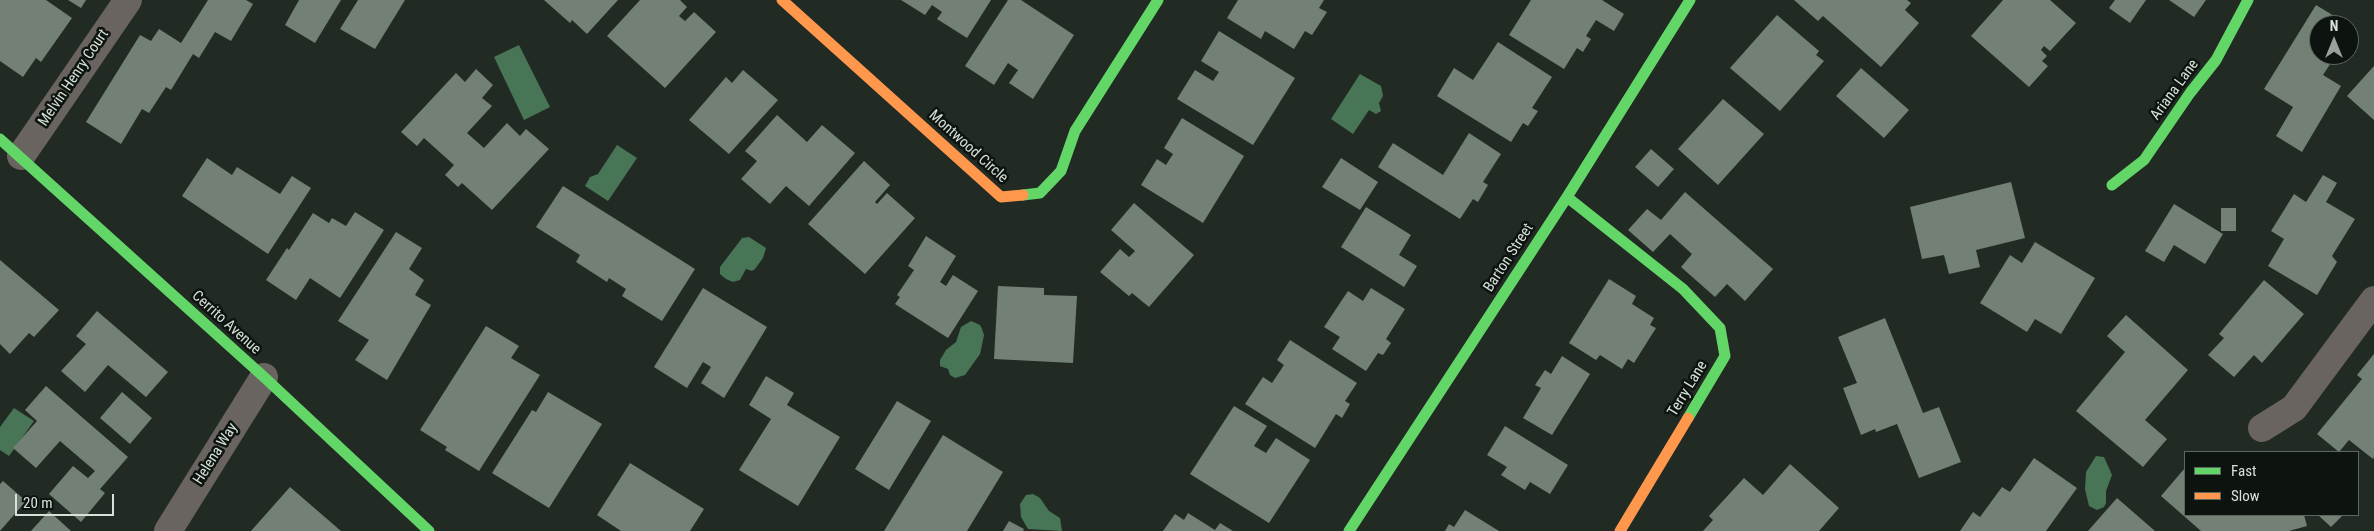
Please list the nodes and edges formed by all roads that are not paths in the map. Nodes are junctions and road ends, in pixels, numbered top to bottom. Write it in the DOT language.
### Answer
graph roads {
  1 [pos="128,0"];
  2 [pos="782,0"];
  3 [pos="1158,0"];
  4 [pos="1690,0"];
  5 [pos="2248,0"];
  6 [pos="0,139"];
  7 [pos="21,156"];
  8 [pos="2112,185"];
  9 [pos="1567,197"];
  10 [pos="2374,300"];
  11 [pos="264,377"];
  12 [pos="2262,428"];
  13 [pos="168,531"];
  14 [pos="429,531"];
  15 [pos="1349,531"];
  16 [pos="1620,531"];
  1 -- 7 [label="street, Melvin Henry Court"];
  2 -- 3 [label="street, Montwood Circle"];
  4 -- 9 [label="street, Barton Street"];
  5 -- 8 [label="street, Ariana Lane"];
  6 -- 7 [label="street, Cerrito Avenue"];
  7 -- 11 [label="street, Cerrito Avenue"];
  9 -- 15 [label="street, Barton Street"];
  9 -- 16 [label="street, Terry Lane"];
  10 -- 12 [label="street"];
  11 -- 13 [label="street, Helena Way"];
  11 -- 14 [label="street, Cerrito Avenue"];
}
